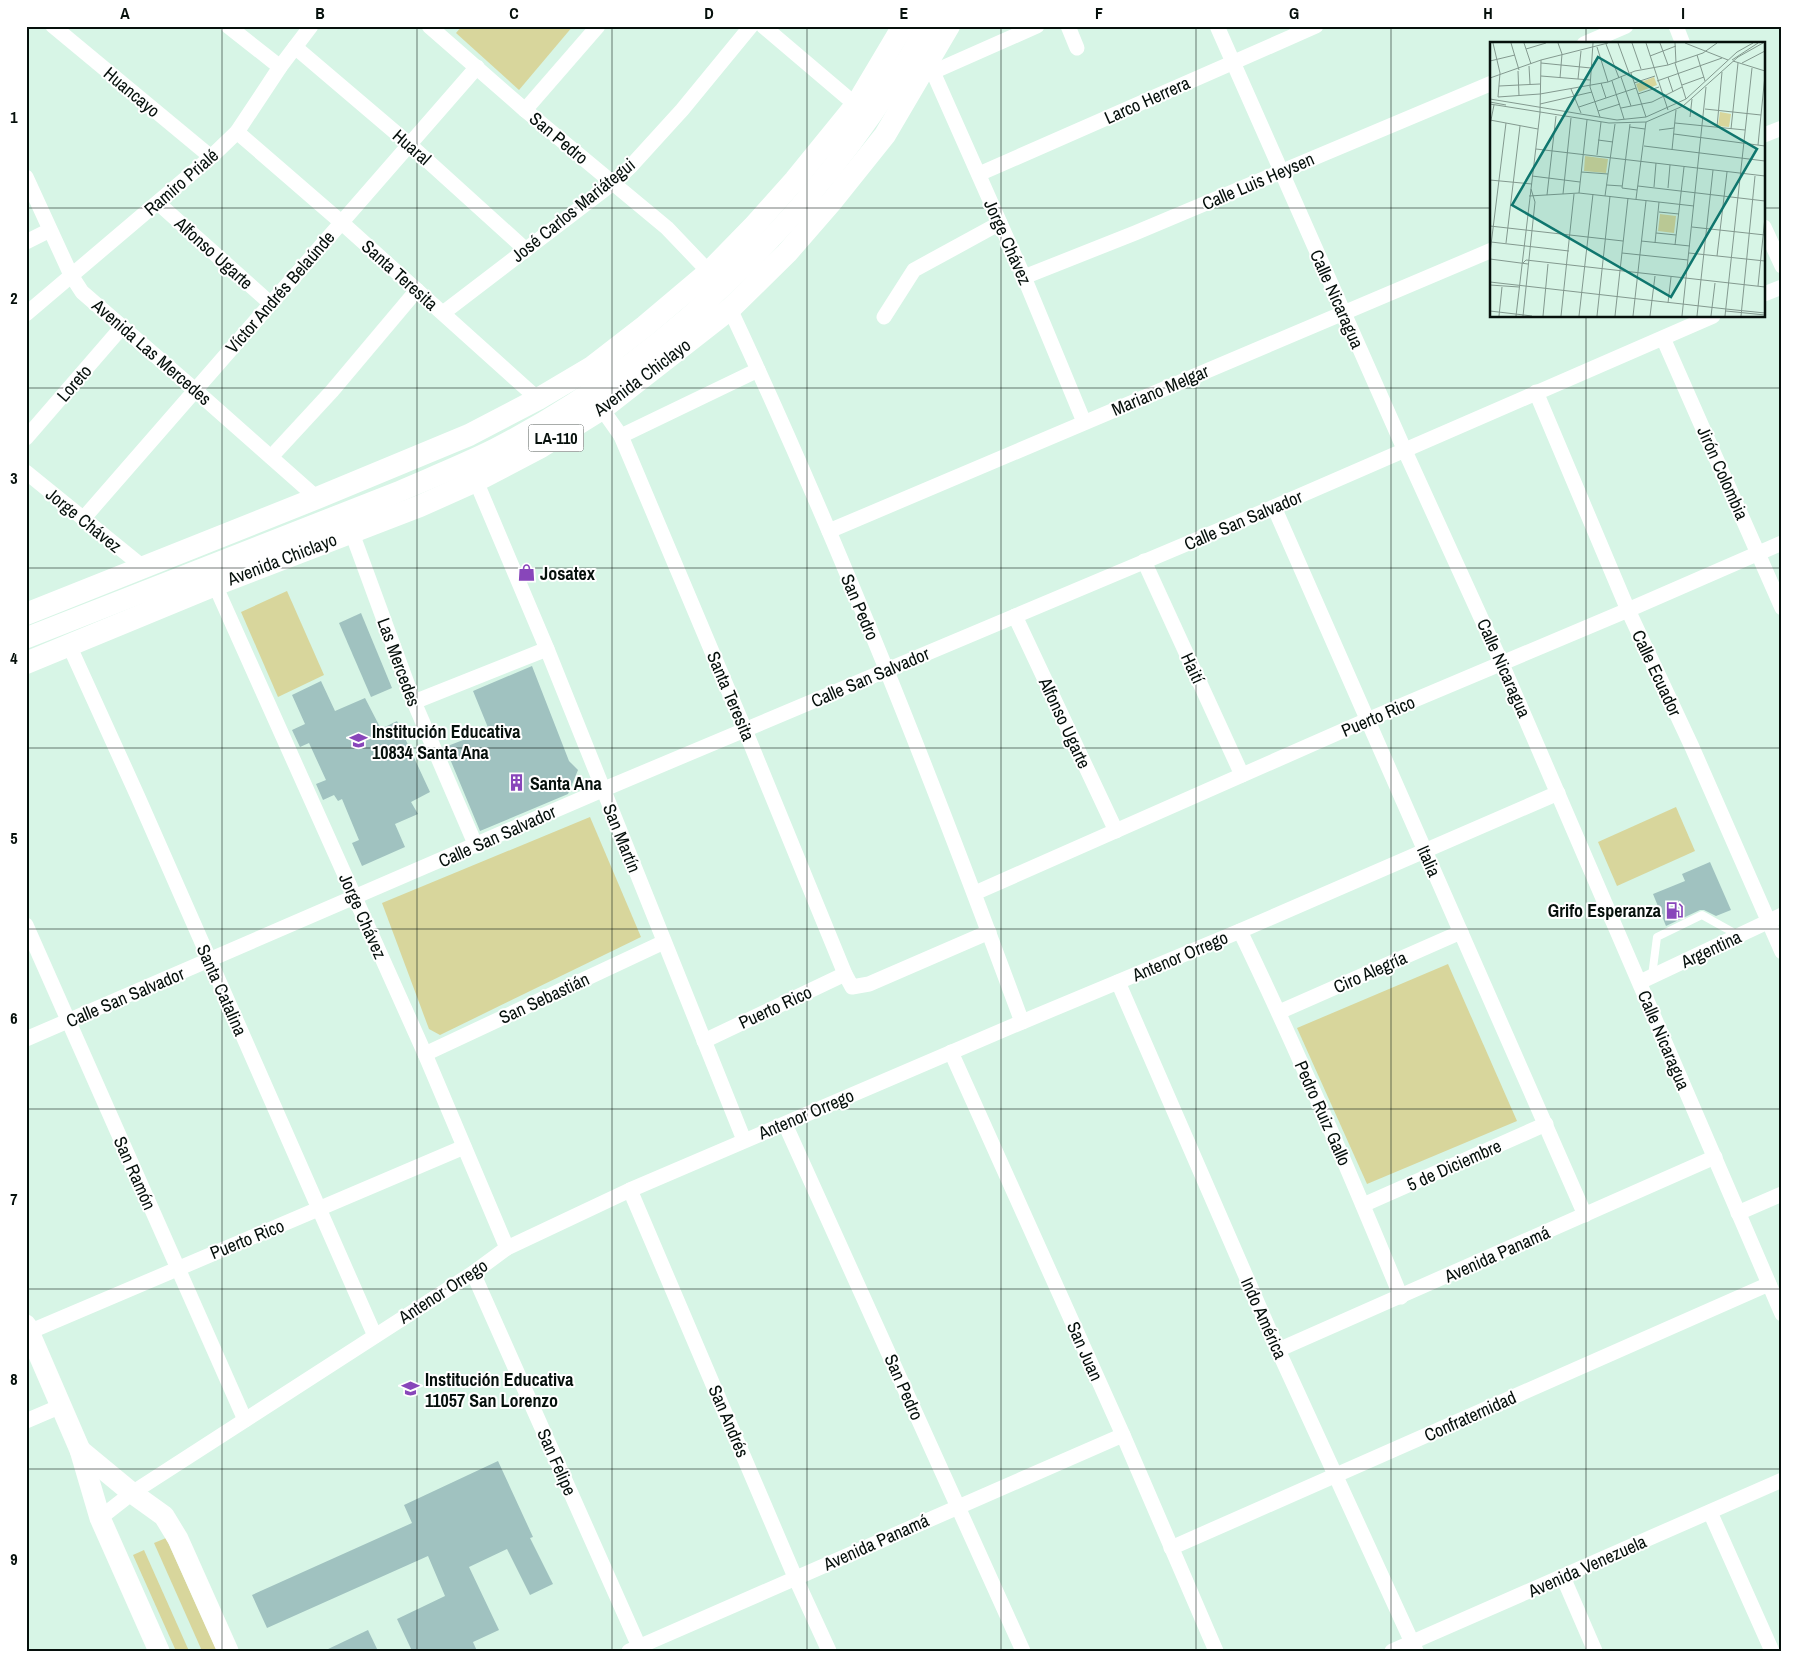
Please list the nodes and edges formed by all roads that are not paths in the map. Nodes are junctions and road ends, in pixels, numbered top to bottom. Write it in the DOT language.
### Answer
graph roads {
  1 [pos="53,26"];
  2 [pos="228,26"];
  3 [pos="311,26"];
  4 [pos="598,26"];
  5 [pos="751,26"];
  6 [pos="763,26"];
  7 [pos="903,26"];
  8 [pos="927,26"];
  9 [pos="949,26"];
  10 [pos="1036,26"];
  11 [pos="1068,26"];
  12 [pos="1217,26"];
  13 [pos="1316,26"];
  14 [pos="1626,26"];
  15 [pos="1676,26"];
  16 [pos="439,29"];
  17 [pos="1589,42"];
  18 [pos="1682,42"];
  19 [pos="295,47"];
  20 [pos="1077,48"];
  21 [pos="1233,63"];
  22 [pos="280,67"];
  23 [pos="477,67"];
  24 [pos="931,67"];
  25 [pos="1490,84"];
  26 [pos="856,105"];
  27 [pos="525,110"];
  28 [pos="1782,128"];
  29 [pos="237,132"];
  30 [pos="1766,135"];
  31 [pos="409,144"];
  32 [pos="211,157"];
  33 [pos="1281,172"];
  34 [pos="979,174"];
  35 [pos="26,177"];
  36 [pos="613,183"];
  37 [pos="158,203"];
  38 [pos="341,222"];
  39 [pos="1000,223"];
  40 [pos="50,230"];
  41 [pos="1766,231"];
  42 [pos="26,242"];
  43 [pos="526,250"];
  44 [pos="1490,251"];
  45 [pos="1782,266"];
  46 [pos="708,272"];
  47 [pos="71,276"];
  48 [pos="1024,277"];
  49 [pos="1782,287"];
  50 [pos="417,290"];
  51 [pos="1766,293"];
  52 [pos="270,303"];
  53 [pos="730,309"];
  54 [pos="1344,312"];
  55 [pos="442,313"];
  56 [pos="26,314"];
  57 [pos="884,317"];
  58 [pos="1708,318"];
  59 [pos="122,327"];
  60 [pos="1663,338"];
  61 [pos="758,370"];
  62 [pos="196,390"];
  63 [pos="1536,392"];
  64 [pos="538,399"];
  65 [pos="602,409"];
  66 [pos="1084,422"];
  67 [pos="621,436"];
  68 [pos="26,438"];
  69 [pos="1404,451"];
  70 [pos="271,457"];
  71 [pos="26,472"];
  72 [pos="476,481"];
  73 [pos="317,498"];
  74 [pos="1274,507"];
  75 [pos="83,518"];
  76 [pos="829,531"];
  77 [pos="352,533"];
  78 [pos="1782,543"];
  79 [pos="1758,554"];
  80 [pos="1144,562"];
  81 [pos="143,567"];
  82 [pos="215,585"];
  83 [pos="1782,608"];
  84 [pos="1628,610"];
  85 [pos="26,614"];
  86 [pos="1015,616"];
  87 [pos="26,638"];
  88 [pos="69,645"];
  89 [pos="547,649"];
  90 [pos="26,662"];
  91 [pos="1502,664"];
  92 [pos="887,670"];
  93 [pos="414,702"];
  94 [pos="1367,720"];
  95 [pos="745,730"];
  96 [pos="1242,775"];
  97 [pos="602,790"];
  98 [pos="1558,793"];
  99 [pos="1116,831"];
  100 [pos="476,846"];
  101 [pos="1424,850"];
  102 [pos="975,893"];
  103 [pos="354,898"];
  104 [pos="1775,918"];
  105 [pos="26,925"];
  106 [pos="1240,931"];
  107 [pos="989,932"];
  108 [pos="1461,932"];
  109 [pos="1739,936"];
  110 [pos="664,942"];
  111 [pos="1782,952"];
  112 [pos="209,961"];
  113 [pos="1646,979"];
  114 [pos="848,980"];
  115 [pos="1118,982"];
  116 [pos="1279,1012"];
  117 [pos="68,1021"];
  118 [pos="1022,1022"];
  119 [pos="26,1039"];
  120 [pos="704,1041"];
  121 [pos="951,1052"];
  122 [pos="425,1054"];
  123 [pos="785,1124"];
  124 [pos="1546,1124"];
  125 [pos="744,1140"];
  126 [pos="464,1147"];
  127 [pos="1714,1157"];
  128 [pos="630,1190"];
  129 [pos="1782,1194"];
  130 [pos="1363,1205"];
  131 [pos="320,1209"];
  132 [pos="1738,1213"];
  133 [pos="1586,1215"];
  134 [pos="507,1248"];
  135 [pos="178,1268"];
  136 [pos="472,1273"];
  137 [pos="1769,1284"];
  138 [pos="1401,1296"];
  139 [pos="1782,1314"];
  140 [pos="28,1329"];
  141 [pos="375,1336"];
  142 [pos="1278,1350"];
  143 [pos="61,1406"];
  144 [pos="245,1420"];
  145 [pos="26,1421"];
  146 [pos="1122,1435"];
  147 [pos="80,1450"];
  148 [pos="1336,1475"];
  149 [pos="1782,1480"];
  150 [pos="132,1493"];
  151 [pos="958,1506"];
  152 [pos="1710,1512"];
  153 [pos="100,1518"];
  154 [pos="1171,1548"];
  155 [pos="796,1577"];
  156 [pos="1563,1577"];
  157 [pos="1414,1646"];
  158 [pos="636,1649"];
  159 [pos="159,1651"];
  160 [pos="228,1651"];
  161 [pos="829,1651"];
  162 [pos="1023,1651"];
  163 [pos="1216,1651"];
  164 [pos="1392,1651"];
  165 [pos="1595,1651"];
  166 [pos="1772,1651"];
  1 -- 32 [label="street, Huancayo"];
  2 -- 22 [label="street"];
  3 -- 19 [label="street, Ramiro Prialé"];
  4 -- 27 [label="street"];
  5 -- 36 [label="street, José Carlos Mariátegui"];
  6 -- 26 [label="street"];
  7 -- 26 [label="main road, LA-110"];
  8 -- 87 [label="street, Avenida Chiclayo"];
  9 -- 24 [label="main road, Avenida Chiclayo / LA-110"];
  10 -- 24 [label="street"];
  11 -- 20 [label="street"];
  12 -- 21 [label="street, Calle Nicaragua"];
  13 -- 21 [label="street, Larco Herrera"];
  14 -- 17 [label="street"];
  15 -- 18 [label="street"];
  16 -- 23 [label="street, San Pedro"];
  19 -- 22 [label="street, Ramiro Prialé"];
  19 -- 31 [label="street, Huaral"];
  21 -- 33 [label="street, Calle Nicaragua"];
  21 -- 34 [label="street, Larco Herrera"];
  22 -- 29 [label="street, Ramiro Prialé"];
  23 -- 27 [label="street, San Pedro"];
  23 -- 31 [label="street, Víctor Andrés Belaúnde"];
  24 -- 34 [label="street, Jorge Chávez"];
  24 -- 53 [label="main road, Avenida Chiclayo / LA-110"];
  25 -- 33 [label="street, Calle Luis Heysen"];
  26 -- 46 [label="main road, LA-110"];
  27 -- 36 [label="street, San Pedro"];
  28 -- 30 [label="street"];
  29 -- 32 [label="street, Ramiro Prialé"];
  29 -- 38 [label="street, Santa Teresita"];
  31 -- 38 [label="street, Víctor Andrés Belaúnde"];
  31 -- 43 [label="street, Huaral"];
  32 -- 37 [label="street, Ramiro Prialé"];
  33 -- 48 [label="street, Calle Luis Heysen"];
  33 -- 54 [label="street, Calle Nicaragua"];
  34 -- 39 [label="street, Jorge Chávez"];
  35 -- 40 [label="street, Avenida Las Mercedes"];
  36 -- 43 [label="street, José Carlos Mariátegui"];
  36 -- 46 [label="street, San Pedro"];
  37 -- 47 [label="street, Ramiro Prialé"];
  37 -- 52 [label="street, Alfonso Ugarte"];
  38 -- 50 [label="street, Santa Teresita"];
  38 -- 52 [label="street, Víctor Andrés Belaúnde"];
  39 -- 48 [label="street, Jorge Chávez"];
  39 -- 57 [label="street"];
  40 -- 42 [label="street"];
  40 -- 47 [label="street, Avenida Las Mercedes"];
  41 -- 45 [label="street"];
  43 -- 55 [label="street, José Carlos Mariátegui"];
  44 -- 54 [label="street, Mariano Melgar"];
  46 -- 64 [label="main road, LA-110"];
  47 -- 56 [label="street, Ramiro Prialé"];
  47 -- 59 [label="street, Avenida Las Mercedes"];
  48 -- 66 [label="street, Jorge Chávez"];
  49 -- 51 [label="street"];
  50 -- 55 [label="street, Santa Teresita"];
  50 -- 70 [label="street"];
  52 -- 62 [label="street, Víctor Andrés Belaúnde"];
  53 -- 61 [label="street, San Pedro"];
  53 -- 65 [label="main road, Avenida Chiclayo / LA-110"];
  54 -- 66 [label="street, Mariano Melgar"];
  54 -- 69 [label="street, Calle Nicaragua"];
  55 -- 64 [label="street, Santa Teresita"];
  58 -- 60 [label="street, Calle San Salvador"];
  59 -- 62 [label="street, Avenida Las Mercedes"];
  59 -- 68 [label="street, Loreto"];
  60 -- 63 [label="street, Calle San Salvador"];
  60 -- 79 [label="street, Jirón Colombia"];
  61 -- 67 [label="street"];
  61 -- 76 [label="street, San Pedro"];
  62 -- 70 [label="street, Avenida Las Mercedes"];
  62 -- 75 [label="street, Víctor Andrés Belaúnde"];
  63 -- 69 [label="street, Calle San Salvador"];
  63 -- 84 [label="street, Calle Ecuador"];
  64 -- 73 [label="main road, LA-110"];
  65 -- 67 [label="street, Santa Teresita"];
  65 -- 72 [label="main road, Avenida Chiclayo / LA-110"];
  66 -- 76 [label="street, Mariano Melgar"];
  67 -- 95 [label="street, Santa Teresita"];
  69 -- 74 [label="street, Calle San Salvador"];
  69 -- 91 [label="street, Calle Nicaragua"];
  70 -- 73 [label="street, Avenida Las Mercedes"];
  71 -- 75 [label="street, Jorge Chávez"];
  72 -- 77 [label="main road, Avenida Chiclayo / LA-110"];
  72 -- 89 [label="street, San Martín"];
  73 -- 81 [label="main road, LA-110"];
  74 -- 80 [label="street, Calle San Salvador"];
  74 -- 94 [label="street, Italia"];
  75 -- 81 [label="street, Jorge Chávez"];
  76 -- 92 [label="street, San Pedro"];
  77 -- 82 [label="main road, Avenida Chiclayo / LA-110"];
  77 -- 93 [label="street, Las Mercedes"];
  78 -- 79 [label="street, Puerto Rico"];
  79 -- 83 [label="street, Jirón Colombia"];
  79 -- 84 [label="street, Puerto Rico"];
  80 -- 86 [label="street, Calle San Salvador"];
  80 -- 96 [label="street, Haití"];
  81 -- 85 [label="main road, LA-110"];
  82 -- 88 [label="main road, Avenida Chiclayo / LA-110"];
  82 -- 103 [label="street, Jorge Chávez"];
  84 -- 91 [label="street, Puerto Rico"];
  84 -- 104 [label="street, Calle Ecuador"];
  86 -- 92 [label="street, Calle San Salvador"];
  86 -- 99 [label="street, Alfonso Ugarte"];
  88 -- 90 [label="main road, Avenida Chiclayo / LA-110"];
  88 -- 112 [label="street, Santa Catalina"];
  89 -- 93 [label="street"];
  89 -- 97 [label="street, San Martín"];
  91 -- 94 [label="street, Puerto Rico"];
  91 -- 98 [label="street, Calle Nicaragua"];
  92 -- 95 [label="street, Calle San Salvador"];
  92 -- 102 [label="street, San Pedro"];
  93 -- 100 [label="street, Las Mercedes"];
  94 -- 96 [label="street, Puerto Rico"];
  94 -- 101 [label="street, Italia"];
  95 -- 97 [label="street, Calle San Salvador"];
  95 -- 114 [label="street, Santa Teresita"];
  96 -- 99 [label="street, Puerto Rico"];
  97 -- 100 [label="street, Calle San Salvador"];
  97 -- 110 [label="street, San Martín"];
  98 -- 101 [label="street, Antenor Orrego"];
  98 -- 113 [label="street, Calle Nicaragua"];
  99 -- 102 [label="street, Puerto Rico"];
  100 -- 103 [label="street, Calle San Salvador"];
  101 -- 106 [label="street, Antenor Orrego"];
  101 -- 108 [label="street, Italia"];
  102 -- 107 [label="street, San Pedro"];
  103 -- 112 [label="street, Calle San Salvador"];
  103 -- 122 [label="street, Jorge Chávez"];
  104 -- 109 [label="street, Argentina"];
  104 -- 111 [label="street, Calle Ecuador"];
  105 -- 117 [label="street, San Ramón"];
  106 -- 115 [label="street, Antenor Orrego"];
  106 -- 116 [label="street, Pedro Ruiz Gallo"];
  107 -- 114 [label="street, Puerto Rico"];
  107 -- 118 [label="street, San Pedro"];
  108 -- 116 [label="street, Ciro Alegría"];
  108 -- 124 [label="street, Italia"];
  109 -- 113 [label="street, Argentina"];
  109 -- 113 [label="lane"];
  110 -- 120 [label="street, San Martín"];
  110 -- 122 [label="street, San Sebastián"];
  112 -- 117 [label="street, Calle San Salvador"];
  112 -- 131 [label="street, Santa Catalina"];
  113 -- 127 [label="street, Calle Nicaragua"];
  114 -- 120 [label="street, Puerto Rico"];
  115 -- 118 [label="street, Antenor Orrego"];
  115 -- 142 [label="street, Indo América"];
  116 -- 130 [label="street, Pedro Ruiz Gallo"];
  117 -- 119 [label="street, Calle San Salvador"];
  117 -- 135 [label="street, San Ramón"];
  118 -- 121 [label="street, Antenor Orrego"];
  120 -- 125 [label="street, San Martín"];
  121 -- 123 [label="street, Antenor Orrego"];
  121 -- 146 [label="street, San Juan"];
  122 -- 126 [label="street, Jorge Chávez"];
  123 -- 125 [label="street, Antenor Orrego"];
  123 -- 151 [label="street, San Pedro"];
  124 -- 130 [label="street, 5 de Diciembre"];
  124 -- 133 [label="street, Italia"];
  125 -- 128 [label="street, Antenor Orrego"];
  126 -- 131 [label="street, Puerto Rico"];
  126 -- 134 [label="street, Jorge Chávez"];
  127 -- 132 [label="street, Calle Nicaragua"];
  127 -- 133 [label="street, Avenida Panamá"];
  128 -- 134 [label="street, Antenor Orrego"];
  128 -- 155 [label="street, San Andrés"];
  129 -- 132 [label="street"];
  130 -- 138 [label="street, Pedro Ruiz Gallo"];
  131 -- 135 [label="street, Puerto Rico"];
  131 -- 141 [label="street, Santa Catalina"];
  132 -- 137 [label="street, Calle Nicaragua"];
  133 -- 138 [label="street, Avenida Panamá"];
  134 -- 136 [label="street, Antenor Orrego"];
  135 -- 140 [label="street, Puerto Rico"];
  135 -- 144 [label="street, San Ramón"];
  136 -- 141 [label="street, Antenor Orrego"];
  136 -- 158 [label="street, San Felipe"];
  137 -- 139 [label="street, Calle Nicaragua"];
  137 -- 148 [label="street, Confraternidad"];
  138 -- 142 [label="street, Avenida Panamá"];
  140 -- 143 [label="street"];
  141 -- 144 [label="street, Antenor Orrego"];
  142 -- 148 [label="street, Indo América"];
  143 -- 145 [label="street"];
  143 -- 147 [label="street"];
  144 -- 150 [label="street, Antenor Orrego"];
  146 -- 151 [label="street, Avenida Panamá"];
  146 -- 154 [label="street, San Juan"];
  147 -- 150 [label="street"];
  147 -- 153 [label="street"];
  148 -- 154 [label="street, Confraternidad"];
  148 -- 157 [label="street, Indo América"];
  149 -- 152 [label="street, Avenida Venezuela"];
  150 -- 153 [label="street, Antenor Orrego"];
  150 -- 160 [label="street"];
  151 -- 155 [label="street, Avenida Panamá"];
  151 -- 162 [label="street, San Pedro"];
  152 -- 156 [label="street, Avenida Venezuela"];
  152 -- 166 [label="street"];
  153 -- 159 [label="street"];
  154 -- 163 [label="street, San Juan"];
  155 -- 158 [label="street, Avenida Panamá"];
  155 -- 161 [label="street, San Andrés"];
  156 -- 157 [label="street, Avenida Venezuela"];
  156 -- 165 [label="street"];
  157 -- 164 [label="street, Avenida Venezuela"];
}
